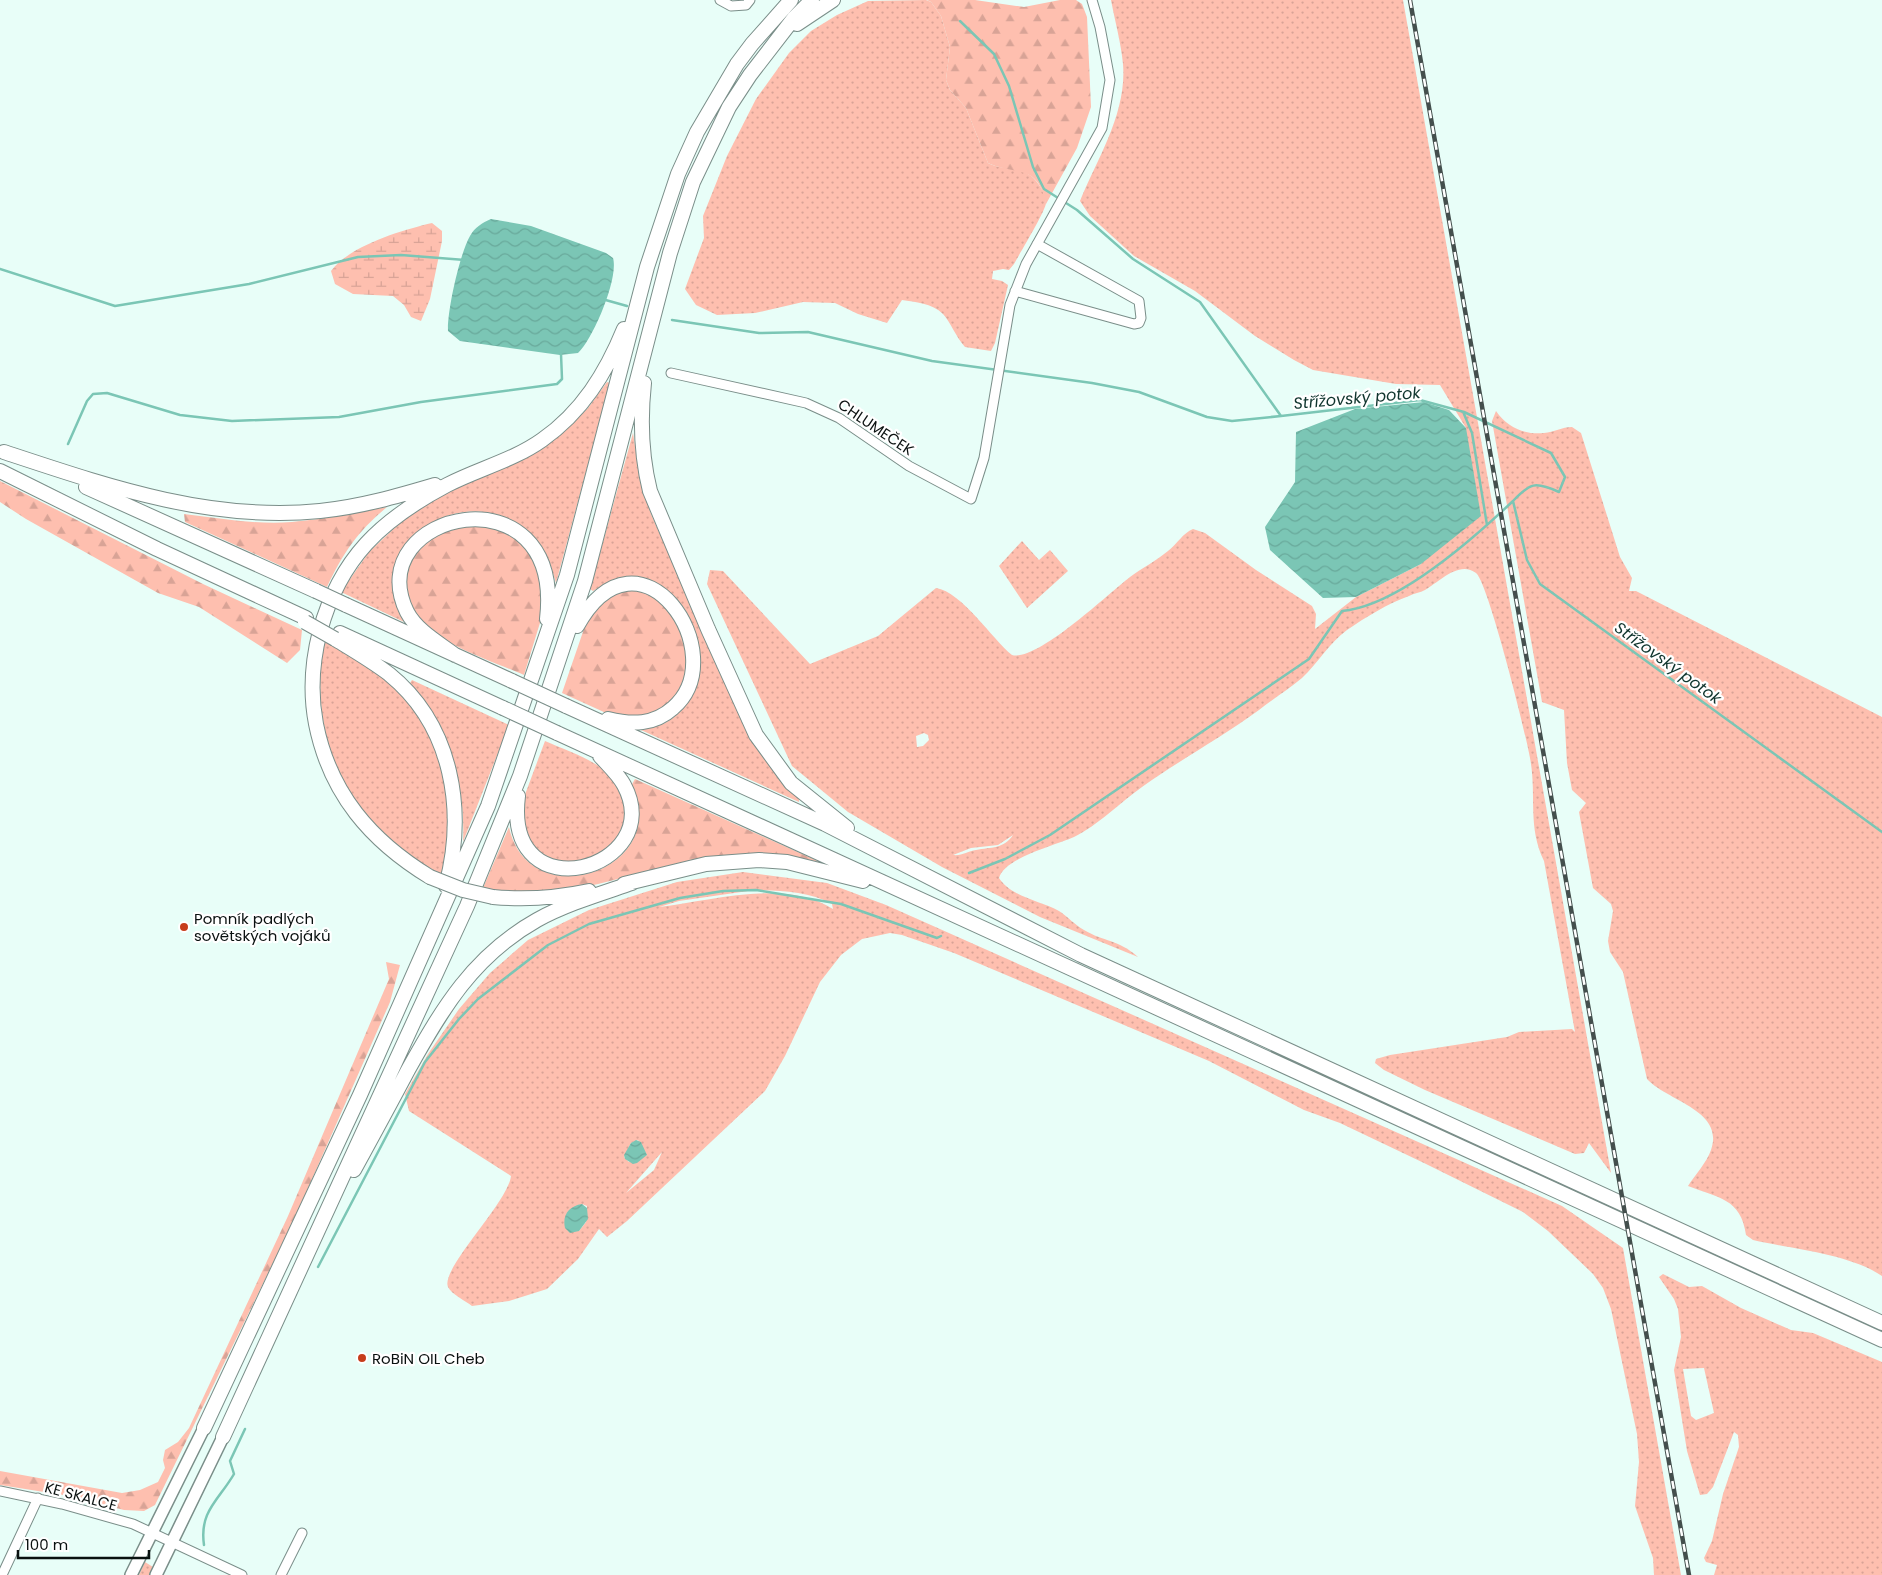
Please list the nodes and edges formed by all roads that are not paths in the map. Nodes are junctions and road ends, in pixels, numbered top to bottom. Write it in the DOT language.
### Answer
graph roads {
  1 [pos="720,0"];
  2 [pos="750,0"];
  3 [pos="791,0"];
  4 [pos="812,0"];
  5 [pos="833,0"];
  6 [pos="1092,0"];
  7 [pos="778,38"];
  8 [pos="1037,244"];
  9 [pos="647,267"];
  10 [pos="1015,291"];
  11 [pos="644,352"];
  12 [pos="671,373"];
  13 [pos="2,451"];
  14 [pos="0,471"];
  15 [pos="469,474"];
  16 [pos="336,636"];
  17 [pos="543,649"];
  18 [pos="562,653"];
  19 [pos="455,655"];
  20 [pos="566,706"];
  21 [pos="594,750"];
  22 [pos="520,776"];
  23 [pos="938,881"];
  24 [pos="632,882"];
  25 [pos="902,892"];
  26 [pos="437,923"];
  27 [pos="312,1242"];
  28 [pos="1882,1323"];
  29 [pos="1882,1340"];
  30 [pos="204,1428"];
  31 [pos="223,1438"];
  32 [pos="0,1491"];
  33 [pos="38,1498"];
  34 [pos="153,1532"];
  35 [pos="302,1533"];
  36 [pos="173,1542"];
  37 [pos="2,1575"];
  38 [pos="131,1575"];
  39 [pos="156,1575"];
  40 [pos="242,1575"];
  41 [pos="281,1575"];
  1 -- 2 [label="street"];
  3 -- 9 [label="highway"];
  4 -- 7 [label="highway"];
  5 -- 7 [label="highway"];
  6 -- 8 [label="street"];
  7 -- 11 [label="highway"];
  8 -- 10 [label="street"];
  8 -- 10 [label="street"];
  9 -- 15 [label="highway"];
  9 -- 17 [label="highway"];
  10 -- 12 [label="street, CHLUMEČEK"];
  11 -- 18 [label="highway"];
  11 -- 23 [label="highway"];
  13 -- 15 [label="highway"];
  13 -- 19 [label="highway, bridge"];
  14 -- 16 [label="highway"];
  15 -- 24 [label="highway, bridge"];
  16 -- 21 [label="highway, bridge"];
  16 -- 26 [label="highway"];
  17 -- 19 [label="highway"];
  17 -- 26 [label="highway"];
  18 -- 20 [label="highway"];
  18 -- 22 [label="highway"];
  19 -- 20 [label="highway, bridge"];
  20 -- 23 [label="highway"];
  21 -- 22 [label="highway"];
  21 -- 25 [label="highway"];
  22 -- 27 [label="highway"];
  23 -- 28 [label="highway"];
  24 -- 25 [label="highway"];
  24 -- 27 [label="highway"];
  25 -- 29 [label="highway"];
  26 -- 30 [label="highway"];
  27 -- 31 [label="highway"];
  30 -- 34 [label="main road"];
  31 -- 36 [label="main road"];
  32 -- 33 [label="street, KE SKALCE"];
  33 -- 34 [label="street, KE SKALCE"];
  33 -- 37 [label="street"];
  34 -- 36 [label="street, KE SKALCE"];
  34 -- 38 [label="main road"];
  35 -- 41 [label="street"];
  36 -- 39 [label="main road"];
  36 -- 40 [label="street, KE SKALCE"];
}
